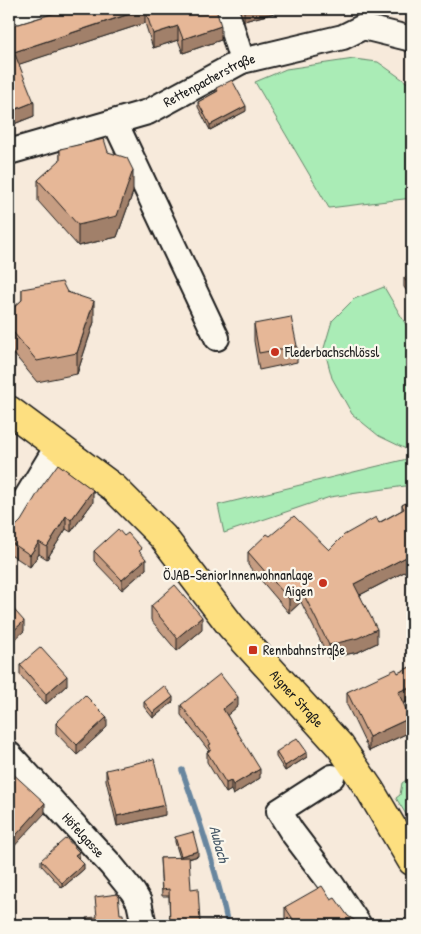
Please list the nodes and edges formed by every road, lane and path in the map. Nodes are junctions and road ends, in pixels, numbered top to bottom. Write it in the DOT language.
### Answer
graph roads {
  1 [pos="66,9"];
  2 [pos="226,9"];
  3 [pos="368,18"];
  4 [pos="15,25"];
  5 [pos="412,39"];
  6 [pos="242,61"];
  7 [pos="116,122"];
  8 [pos="9,152"];
  9 [pos="218,338"];
  10 [pos="9,410"];
  11 [pos="58,445"];
  12 [pos="9,526"];
  13 [pos="9,754"];
  14 [pos="332,777"];
  15 [pos="412,861"];
  16 [pos="144,925"];
  17 [pos="359,925"];
  1 -- 4 [label="street"];
  2 -- 6 [label="street"];
  3 -- 5 [label="street, Rettenpacherstraße"];
  3 -- 6 [label="street, Rettenpacherstraße"];
  6 -- 7 [label="street, Rettenpacherstraße"];
  7 -- 8 [label="street, Rettenpacherstraße"];
  7 -- 9 [label="street"];
  10 -- 11 [label="main road, Aigner Straße"];
  11 -- 12 [label="street"];
  11 -- 15 [label="main road, Aigner Straße"];
  13 -- 16 [label="street, Höfelgasse"];
  14 -- 17 [label="street"];
}
